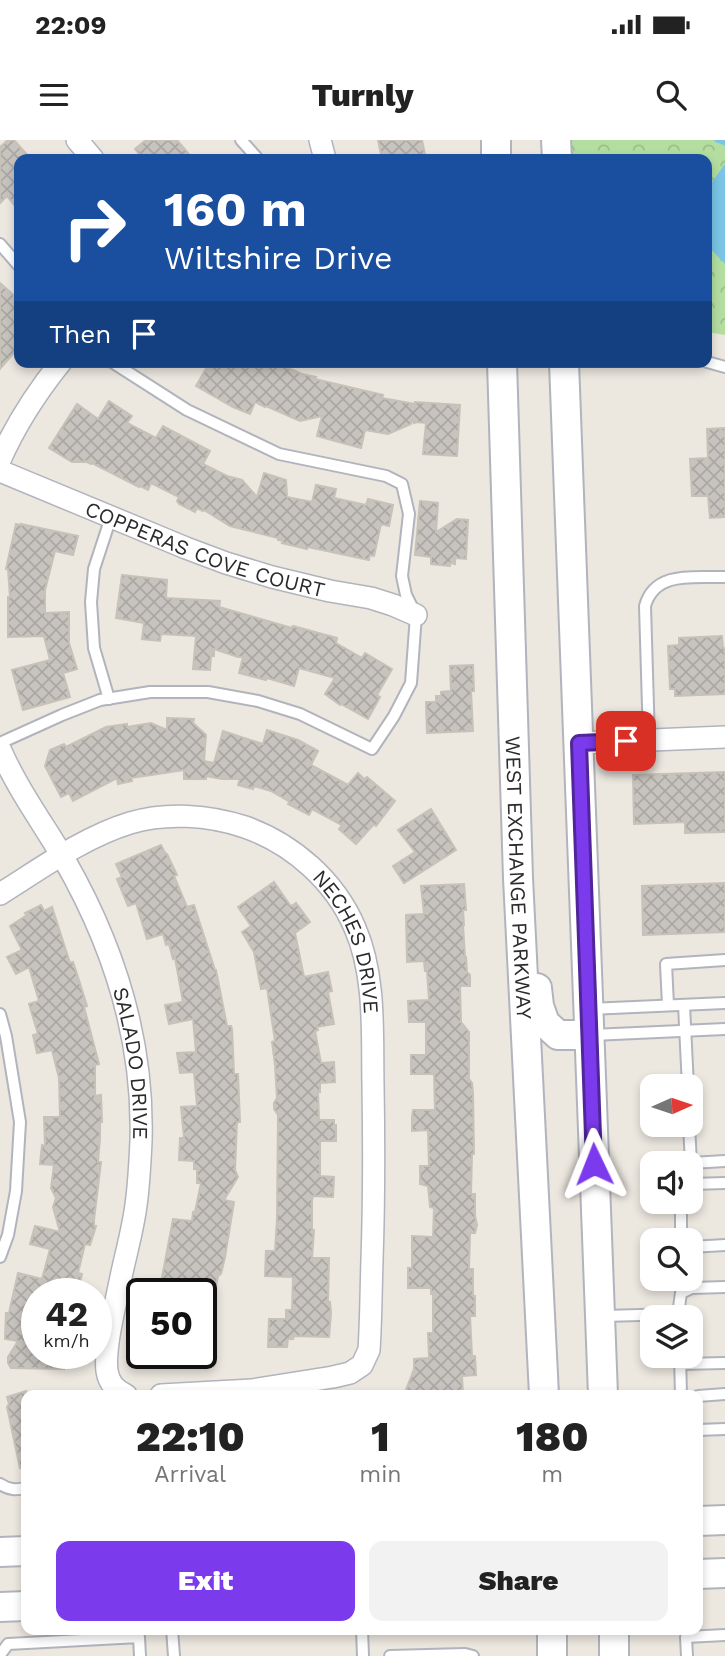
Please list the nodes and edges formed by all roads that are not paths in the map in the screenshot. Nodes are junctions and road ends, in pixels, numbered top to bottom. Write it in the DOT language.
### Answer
graph roads {
  1 [pos="76,140"];
  2 [pos="241,140"];
  3 [pos="89,154"];
  4 [pos="254,154"];
  5 [pos="1,248"];
  6 [pos="14,261"];
  7 [pos="56,368"];
  8 [pos="121,368"];
  9 [pos="502,368"];
  10 [pos="564,368"];
  11 [pos="0,460"];
  12 [pos="0,471"];
  13 [pos="111,517"];
  14 [pos="725,577"];
  15 [pos="416,615"];
  16 [pos="109,699"];
  17 [pos="725,737"];
  18 [pos="649,740"];
  19 [pos="0,743"];
  20 [pos="579,743"];
  21 [pos="0,749"];
  22 [pos="516,830"];
  23 [pos="62,856"];
  24 [pos="0,894"];
  25 [pos="725,960"];
  26 [pos="725,1003"];
  27 [pos="684,1004"];
  28 [pos="668,1005"];
  29 [pos="0,1014"];
  30 [pos="589,1022"];
  31 [pos="725,1029"];
  32 [pos="685,1030"];
  33 [pos="687,1074"];
  34 [pos="725,1161"];
  35 [pos="703,1162"];
  36 [pos="725,1183"];
  37 [pos="703,1184"];
  38 [pos="725,1245"];
  39 [pos="703,1246"];
  40 [pos="0,1257"];
  41 [pos="725,1287"];
  42 [pos="681,1293"];
  43 [pos="679,1305"];
  44 [pos="600,1316"];
  45 [pos="640,1316"];
  46 [pos="703,1362"];
  47 [pos="725,1363"];
  48 [pos="680,1368"];
  49 [pos="116,1390"];
  50 [pos="252,1390"];
  51 [pos="544,1390"];
  52 [pos="603,1390"];
  53 [pos="681,1390"];
  54 [pos="725,1394"];
  55 [pos="703,1396"];
  56 [pos="725,1429"];
  57 [pos="703,1430"];
  58 [pos="0,1484"];
  59 [pos="21,1489"];
  60 [pos="725,1520"];
  61 [pos="703,1521"];
  62 [pos="21,1551"];
  63 [pos="0,1552"];
  64 [pos="725,1573"];
  65 [pos="703,1574"];
  66 [pos="21,1606"];
  67 [pos="0,1607"];
  68 [pos="172,1635"];
  69 [pos="362,1635"];
  70 [pos="552,1635"];
  71 [pos="614,1635"];
  72 [pos="725,1635"];
  73 [pos="0,1655"];
  74 [pos="140,1656"];
  75 [pos="174,1656"];
  76 [pos="363,1656"];
  77 [pos="390,1656"];
  78 [pos="472,1656"];
  79 [pos="552,1656"];
  80 [pos="614,1656"];
  81 [pos="687,1656"];
  1 -- 3 [label="street"];
  2 -- 4 [label="lane"];
  5 -- 6 [label="lane"];
  7 -- 11 [label="street"];
  8 -- 15 [label="lane"];
  9 -- 22 [label="main road, WEST EXCHANGE PARKWAY"];
  10 -- 20 [label="main road"];
  12 -- 13 [label="street, COPPERAS COVE COURT"];
  13 -- 15 [label="street, COPPERAS COVE COURT"];
  13 -- 16 [label="lane"];
  14 -- 18 [label="lane"];
  15 -- 16 [label="lane"];
  16 -- 19 [label="lane"];
  17 -- 18 [label="street"];
  18 -- 20 [label="street"];
  20 -- 30 [label="main road"];
  21 -- 23 [label="street, SALADO DRIVE"];
  22 -- 30 [label="main road"];
  22 -- 51 [label="main road, WEST EXCHANGE PARKWAY"];
  23 -- 24 [label="street, NECHES DRIVE"];
  23 -- 49 [label="street, SALADO DRIVE"];
  23 -- 50 [label="street, NECHES DRIVE"];
  25 -- 28 [label="lane"];
  26 -- 27 [label="lane"];
  27 -- 28 [label="lane"];
  27 -- 32 [label="lane"];
  28 -- 30 [label="lane"];
  29 -- 40 [label="lane"];
  30 -- 32 [label="lane"];
  30 -- 44 [label="main road"];
  31 -- 32 [label="lane"];
  32 -- 33 [label="lane"];
  34 -- 35 [label="lane"];
  36 -- 37 [label="lane"];
  38 -- 39 [label="lane"];
  41 -- 42 [label="lane"];
  42 -- 43 [label="lane"];
  44 -- 45 [label="lane"];
  44 -- 52 [label="main road"];
  46 -- 47 [label="lane"];
  48 -- 53 [label="lane"];
  54 -- 55 [label="lane"];
  56 -- 57 [label="lane"];
  58 -- 59 [label="lane"];
  60 -- 61 [label="main road"];
  62 -- 63 [label="main road"];
  64 -- 65 [label="main road"];
  66 -- 67 [label="main road"];
  68 -- 75 [label="lane"];
  69 -- 76 [label="lane"];
  70 -- 79 [label="main road"];
  71 -- 80 [label="main road"];
  72 -- 81 [label="lane"];
  73 -- 74 [label="lane"];
  77 -- 78 [label="lane"];
}
